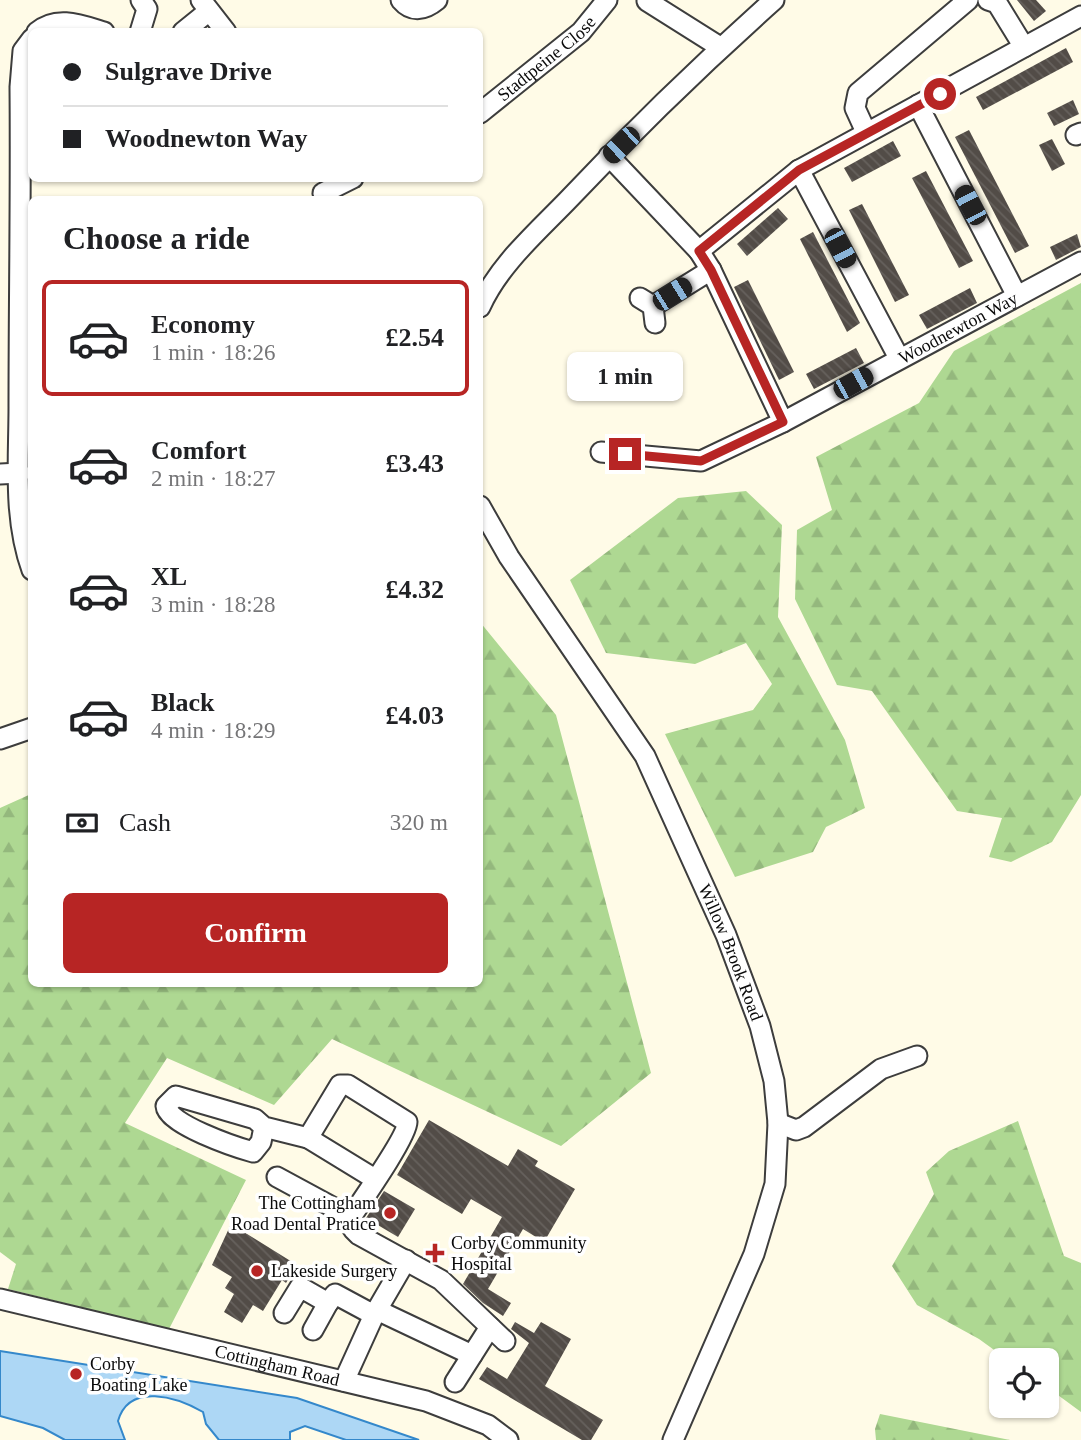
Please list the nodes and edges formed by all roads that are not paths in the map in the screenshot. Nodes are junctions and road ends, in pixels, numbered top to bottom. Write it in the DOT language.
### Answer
graph roads {
  1 [pos="141,0"];
  2 [pos="401,0"];
  3 [pos="437,0"];
  4 [pos="607,0"];
  5 [pos="774,0"];
  6 [pos="968,0"];
  7 [pos="988,0"];
  8 [pos="647,1"];
  9 [pos="205,6"];
  10 [pos="1081,16"];
  11 [pos="43,28"];
  12 [pos="91,28"];
  13 [pos="141,28"];
  14 [pos="186,28"];
  15 [pos="223,28"];
  16 [pos="28,44"];
  17 [pos="720,47"];
  18 [pos="1024,47"];
  19 [pos="0,87"];
  20 [pos="20,87"];
  21 [pos="918,106"];
  22 [pos="483,111"];
  23 [pos="866,132"];
  24 [pos="610,156"];
  25 [pos="799,170"];
  26 [pos="343,182"];
  27 [pos="322,190"];
  28 [pos="20,213"];
  29 [pos="0,214"];
  30 [pos="699,251"];
  31 [pos="1081,262"];
  32 [pos="711,270"];
  33 [pos="1017,296"];
  34 [pos="483,302"];
  35 [pos="649,309"];
  36 [pos="10,344"];
  37 [pos="899,358"];
  38 [pos="783,422"];
  39 [pos="601,452"];
  40 [pos="10,473"];
  41 [pos="483,511"];
  42 [pos="28,559"];
  43 [pos="28,730"];
  44 [pos="0,739"];
  45 [pos="917,1056"];
  46 [pos="778,1123"];
  47 [pos="264,1126"];
  48 [pos="308,1138"];
  49 [pos="277,1177"];
  50 [pos="376,1178"];
  51 [pos="351,1217"];
  52 [pos="406,1261"];
  53 [pos="0,1299"];
  54 [pos="328,1303"];
  55 [pos="375,1312"];
  56 [pos="284,1314"];
  57 [pos="490,1327"];
  58 [pos="313,1330"];
  59 [pos="505,1341"];
  60 [pos="472,1355"];
  61 [pos="344,1381"];
  62 [pos="455,1382"];
  63 [pos="508,1440"];
  64 [pos="673,1440"];
  1 -- 13 [label="street"];
  2 -- 3 [label="street"];
  4 -- 22 [label="street, Stadtpeine Close"];
  5 -- 17 [label="street"];
  6 -- 23 [label="street"];
  7 -- 18 [label="street"];
  8 -- 17 [label="street"];
  9 -- 14 [label="street"];
  9 -- 15 [label="street"];
  10 -- 18 [label="street"];
  11 -- 12 [label="street"];
  16 -- 20 [label="street"];
  17 -- 24 [label="street"];
  18 -- 21 [label="street"];
  19 -- 20 [label="street"];
  20 -- 28 [label="street"];
  21 -- 23 [label="street"];
  21 -- 33 [label="street"];
  23 -- 25 [label="street"];
  24 -- 30 [label="street"];
  24 -- 34 [label="street"];
  25 -- 30 [label="street"];
  25 -- 37 [label="street"];
  26 -- 27 [label="street"];
  28 -- 29 [label="street"];
  28 -- 36 [label="street"];
  30 -- 32 [label="street"];
  31 -- 33 [label="street, Woodnewton Way"];
  32 -- 35 [label="street"];
  32 -- 38 [label="street"];
  33 -- 37 [label="street, Woodnewton Way"];
  36 -- 40 [label="street"];
  37 -- 38 [label="street, Woodnewton Way"];
  38 -- 39 [label="street, Woodnewton Way"];
  40 -- 42 [label="street"];
  41 -- 46 [label="street, Willow Brook Road"];
  43 -- 44 [label="street"];
  45 -- 46 [label="street"];
  46 -- 64 [label="street, Willow Brook Road"];
  47 -- 48 [label="street"];
  48 -- 50 [label="street"];
  48 -- 50 [label="street"];
  49 -- 51 [label="street"];
  50 -- 51 [label="street"];
  51 -- 52 [label="street"];
  52 -- 55 [label="street"];
  52 -- 57 [label="street"];
  53 -- 61 [label="street, Cottingham Road"];
  54 -- 55 [label="street"];
  54 -- 56 [label="street"];
  54 -- 58 [label="street"];
  55 -- 60 [label="street"];
  55 -- 61 [label="street"];
  57 -- 59 [label="street"];
  57 -- 60 [label="street"];
  60 -- 62 [label="street"];
  61 -- 63 [label="street, Cottingham Road"];
}
